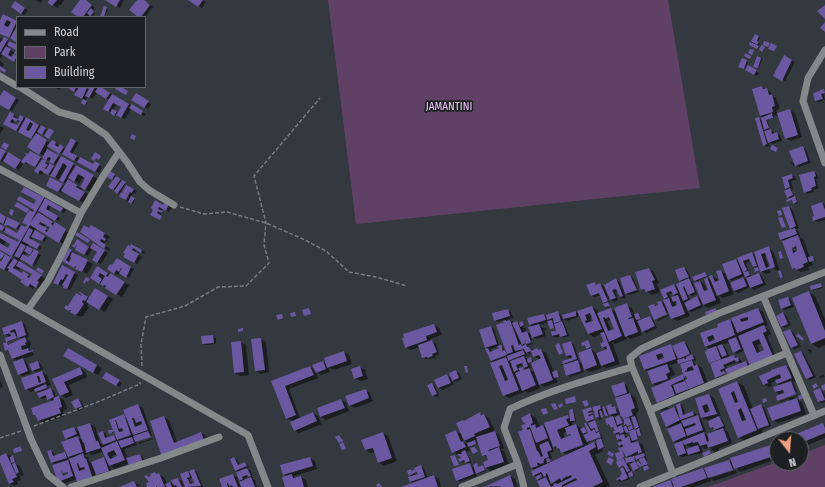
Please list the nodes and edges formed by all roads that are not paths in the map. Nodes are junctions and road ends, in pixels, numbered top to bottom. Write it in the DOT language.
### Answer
graph roads {
  1 [pos="825,50"];
  2 [pos="0,76"];
  3 [pos="16,85"];
  4 [pos="22,88"];
  5 [pos="119,152"];
  6 [pos="825,163"];
  7 [pos="0,170"];
  8 [pos="174,205"];
  9 [pos="81,213"];
  10 [pos="825,272"];
  11 [pos="0,294"];
  12 [pos="764,296"];
  13 [pos="28,309"];
  14 [pos="787,353"];
  15 [pos="0,355"];
  16 [pos="632,368"];
  17 [pos="650,410"];
  18 [pos="825,411"];
  19 [pos="814,415"];
  20 [pos="219,437"];
  21 [pos="518,464"];
  22 [pos="673,474"];
  23 [pos="93,484"];
  24 [pos="63,487"];
  25 [pos="71,487"];
  26 [pos="268,487"];
  27 [pos="462,487"];
  28 [pos="524,487"];
  29 [pos="640,487"];
  1 -- 6 [label="street"];
  2 -- 3 [label="street"];
  4 -- 5 [label="street"];
  5 -- 8 [label="street"];
  5 -- 9 [label="street"];
  7 -- 9 [label="street"];
  9 -- 13 [label="street"];
  10 -- 12 [label="street"];
  11 -- 13 [label="street"];
  12 -- 14 [label="street"];
  12 -- 16 [label="street"];
  13 -- 26 [label="street"];
  14 -- 17 [label="street"];
  14 -- 19 [label="street"];
  15 -- 24 [label="street"];
  16 -- 17 [label="street"];
  16 -- 21 [label="street"];
  17 -- 22 [label="street"];
  18 -- 19 [label="street"];
  19 -- 22 [label="street"];
  20 -- 23 [label="street"];
  21 -- 27 [label="street"];
  21 -- 28 [label="street"];
  22 -- 29 [label="street"];
  23 -- 25 [label="street"];
}
